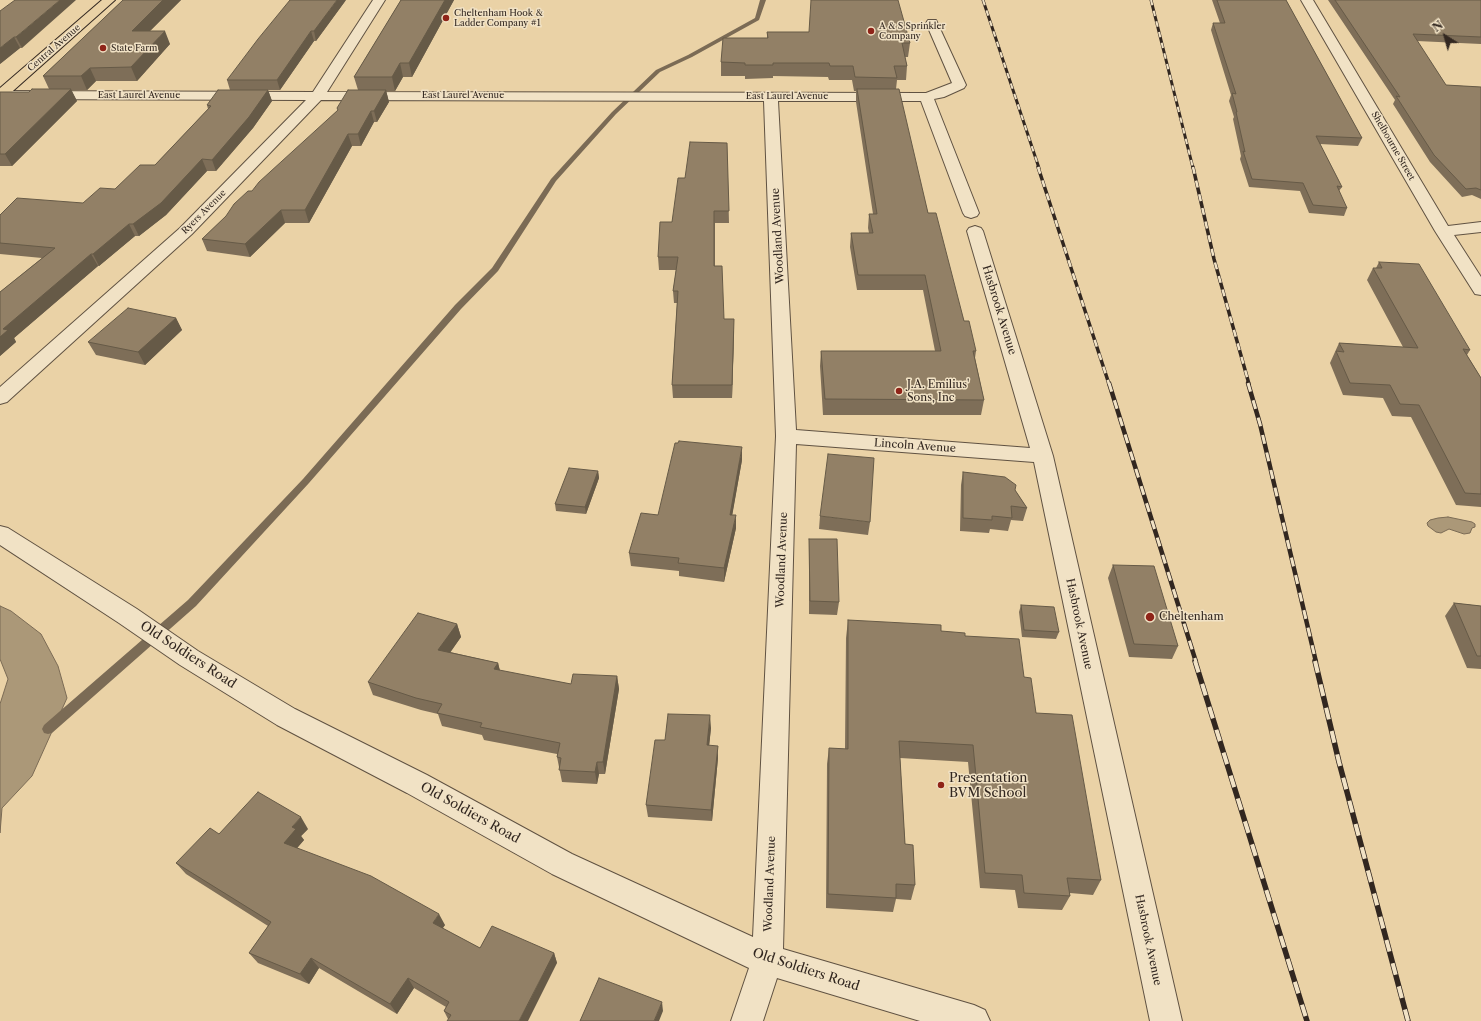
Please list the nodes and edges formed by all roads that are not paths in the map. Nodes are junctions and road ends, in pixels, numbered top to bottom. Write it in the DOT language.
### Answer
graph roads {
  1 [pos="109,0"];
  2 [pos="379,0"];
  3 [pos="1307,0"];
  4 [pos="932,23"];
  5 [pos="0,95"];
  6 [pos="318,95"];
  7 [pos="771,96"];
  8 [pos="926,97"];
  9 [pos="971,213"];
  10 [pos="1481,226"];
  11 [pos="975,231"];
  12 [pos="1443,231"];
  13 [pos="1481,290"];
  14 [pos="0,398"];
  15 [pos="786,436"];
  16 [pos="1043,456"];
  17 [pos="0,534"];
  18 [pos="767,960"];
  19 [pos="747,1021"];
  20 [pos="974,1021"];
  21 [pos="1166,1021"];
  1 -- 5 [label="main road, Central Avenue"];
  2 -- 6 [label="street, Ryers Avenue"];
  3 -- 12 [label="street, Shelbourne Street"];
  4 -- 8 [label="street"];
  5 -- 6 [label="street, East Laurel Avenue"];
  6 -- 7 [label="street, East Laurel Avenue"];
  6 -- 14 [label="street, Ryers Avenue"];
  7 -- 8 [label="street, East Laurel Avenue"];
  7 -- 15 [label="street, Woodland Avenue"];
  8 -- 9 [label="street"];
  10 -- 12 [label="street"];
  11 -- 16 [label="street, Hasbrook Avenue"];
  12 -- 13 [label="street, Shelbourne Street"];
  15 -- 16 [label="street, Lincoln Avenue"];
  15 -- 18 [label="street, Woodland Avenue"];
  16 -- 21 [label="street, Hasbrook Avenue"];
  17 -- 18 [label="street, Old Soldiers Road"];
  18 -- 19 [label="street, Woodland Avenue"];
  18 -- 20 [label="street, Old Soldiers Road"];
}
